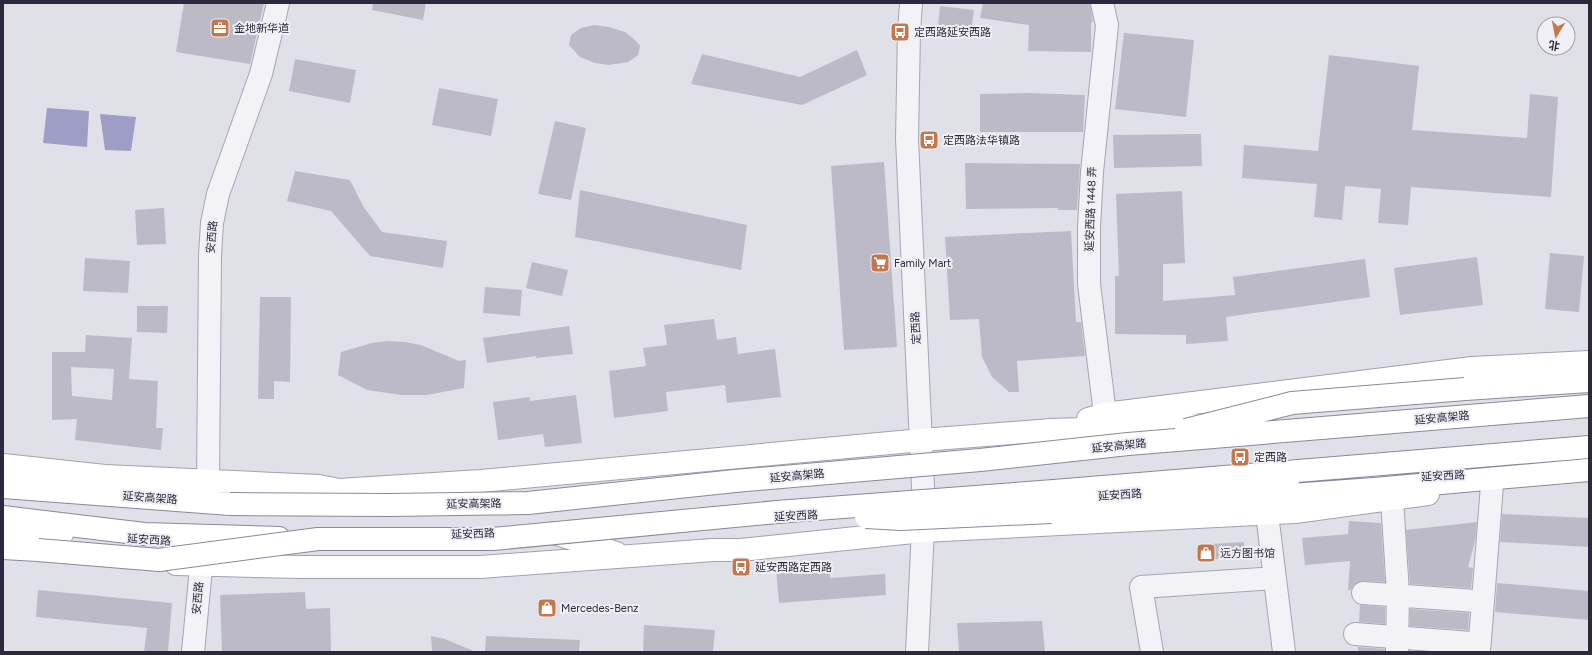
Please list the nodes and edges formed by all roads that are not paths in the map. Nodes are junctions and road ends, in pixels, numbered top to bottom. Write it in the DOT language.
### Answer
graph roads {
  1 [pos="278,3"];
  2 [pos="911,3"];
  3 [pos="1102,3"];
  4 [pos="1589,362"];
  5 [pos="1589,382"];
  6 [pos="1589,407"];
  7 [pos="1105,414"];
  8 [pos="1051,430"];
  9 [pos="922,440"];
  10 [pos="1128,444"];
  11 [pos="1589,447"];
  12 [pos="3,465"];
  13 [pos="1589,470"];
  14 [pos="208,481"];
  15 [pos="1492,485"];
  16 [pos="3,487"];
  17 [pos="1383,494"];
  18 [pos="924,509"];
  19 [pos="777,512"];
  20 [pos="1267,514"];
  21 [pos="3,517"];
  22 [pos="3,530"];
  23 [pos="545,530"];
  24 [pos="923,531"];
  25 [pos="318,539"];
  26 [pos="203,543"];
  27 [pos="3,548"];
  28 [pos="3,556"];
  29 [pos="628,556"];
  30 [pos="201,565"];
  31 [pos="1275,578"];
  32 [pos="1363,593"];
  33 [pos="1398,596"];
  34 [pos="1476,601"];
  35 [pos="1355,634"];
  36 [pos="1397,644"];
  37 [pos="1475,648"];
  38 [pos="193,652"];
  39 [pos="917,652"];
  40 [pos="1152,652"];
  41 [pos="1284,652"];
  1 -- 14 [label="street, 安西路"];
  2 -- 9 [label="street, 定西路"];
  3 -- 7 [label="street, 延安西路 1448 弄"];
  4 -- 7 [label="main road"];
  5 -- 10 [label="main road, bridge"];
  6 -- 8 [label="main road"];
  6 -- 10 [label="main road, 延安高架路, bridge"];
  7 -- 8 [label="main road"];
  8 -- 9 [label="main road"];
  9 -- 14 [label="main road"];
  9 -- 18 [label="street, 定西路"];
  10 -- 16 [label="main road, 延安高架路, bridge"];
  11 -- 19 [label="main road, bridge"];
  12 -- 14 [label="main road"];
  13 -- 15 [label="main road"];
  13 -- 17 [label="main road"];
  13 -- 18 [label="main road, 延安西路"];
  15 -- 17 [label="main road"];
  15 -- 37 [label="street"];
  17 -- 19 [label="main road, bridge"];
  17 -- 20 [label="main road"];
  17 -- 33 [label="street"];
  18 -- 23 [label="main road, 延安西路"];
  18 -- 24 [label="street, 定西路"];
  19 -- 25 [label="main road, bridge"];
  20 -- 24 [label="main road"];
  20 -- 31 [label="street"];
  21 -- 25 [label="main road, bridge"];
  22 -- 26 [label="main road, 延安西路"];
  23 -- 26 [label="main road, 延安西路"];
  23 -- 29 [label="main road"];
  24 -- 29 [label="main road"];
  24 -- 39 [label="street, 定西路"];
  25 -- 27 [label="main road, bridge"];
  26 -- 30 [label="street, 安西路"];
  28 -- 30 [label="main road"];
  29 -- 30 [label="main road"];
  30 -- 38 [label="street, 安西路"];
  31 -- 40 [label="street"];
  31 -- 41 [label="street"];
  32 -- 33 [label="street"];
  33 -- 34 [label="street"];
  33 -- 36 [label="street"];
  35 -- 36 [label="street"];
  36 -- 37 [label="street"];
}
